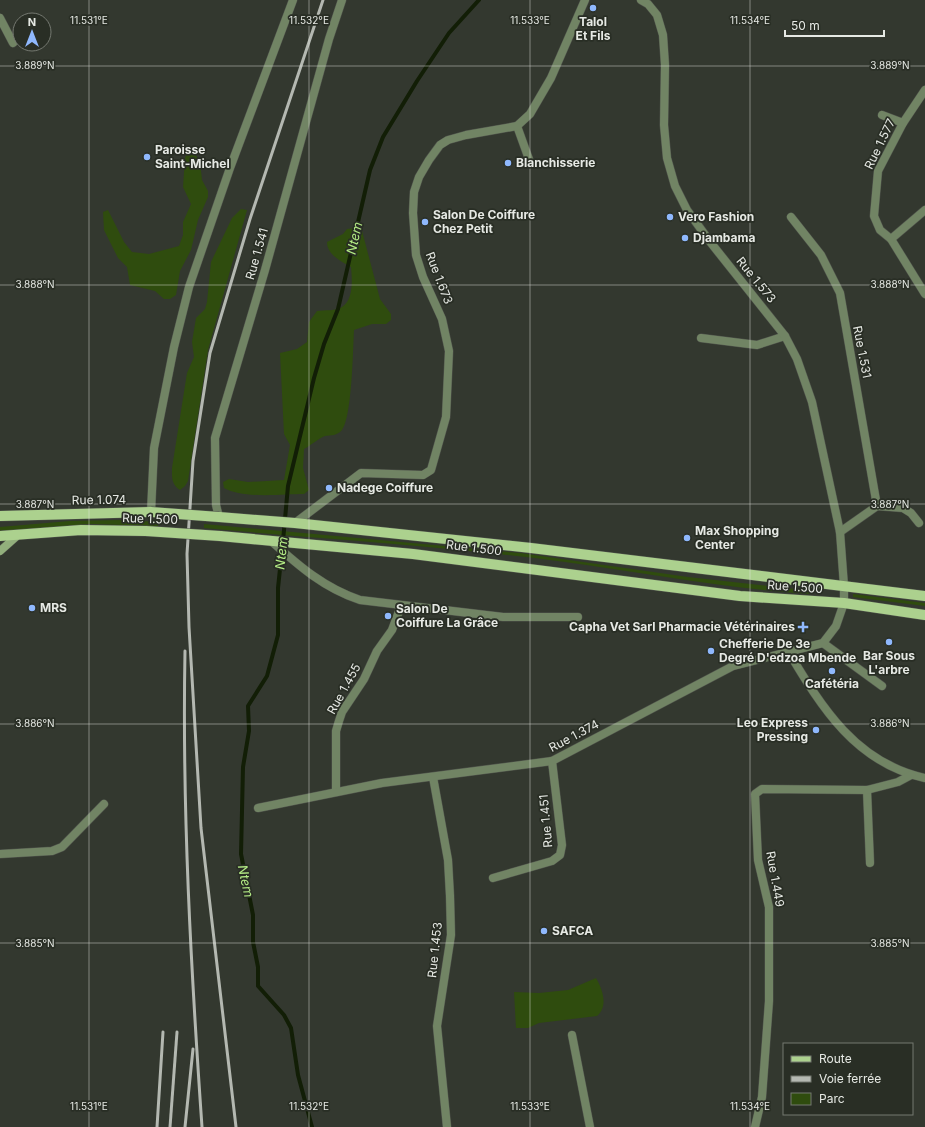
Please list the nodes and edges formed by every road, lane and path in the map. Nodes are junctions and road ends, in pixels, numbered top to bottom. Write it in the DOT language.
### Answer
graph roads {
  1 [pos="293,0"];
  2 [pos="342,0"];
  3 [pos="584,0"];
  4 [pos="641,0"];
  5 [pos="0,18"];
  6 [pos="12,41"];
  7 [pos="925,90"];
  8 [pos="882,115"];
  9 [pos="903,123"];
  10 [pos="517,126"];
  11 [pos="530,162"];
  12 [pos="925,210"];
  13 [pos="791,217"];
  14 [pos="891,239"];
  15 [pos="925,294"];
  16 [pos="785,336"];
  17 [pos="701,338"];
  18 [pos="877,506"];
  19 [pos="151,512"];
  20 [pos="0,516"];
  21 [pos="219,517"];
  22 [pos="294,523"];
  23 [pos="919,523"];
  24 [pos="840,532"];
  25 [pos="0,536"];
  26 [pos="18,536"];
  27 [pos="271,541"];
  28 [pos="0,551"];
  29 [pos="844,586"];
  30 [pos="925,596"];
  31 [pos="844,604"];
  32 [pos="401,606"];
  33 [pos="925,615"];
  34 [pos="578,617"];
  35 [pos="823,643"];
  36 [pos="788,651"];
  37 [pos="882,686"];
  38 [pos="552,762"];
  39 [pos="911,775"];
  40 [pos="433,777"];
  41 [pos="925,778"];
  42 [pos="867,790"];
  43 [pos="336,792"];
  44 [pos="104,804"];
  45 [pos="258,808"];
  46 [pos="0,854"];
  47 [pos="870,864"];
  48 [pos="493,878"];
  49 [pos="572,1035"];
  50 [pos="447,1127"];
  51 [pos="590,1127"];
  52 [pos="755,1127"];
  1 -- 19 [label="street"];
  2 -- 21 [label="street, Rue 1.541"];
  3 -- 10 [label="street"];
  4 -- 16 [label="street, Rue 1.573"];
  5 -- 6 [label="street"];
  7 -- 9 [label="street, Rue 1.577"];
  8 -- 9 [label="street"];
  9 -- 14 [label="street, Rue 1.577"];
  10 -- 11 [label="street"];
  10 -- 22 [label="street, Rue 1.673"];
  12 -- 14 [label="street"];
  13 -- 18 [label="street, Rue 1.531"];
  14 -- 15 [label="street, Rue 1.577"];
  16 -- 17 [label="street"];
  16 -- 24 [label="street, Rue 1.573"];
  18 -- 23 [label="street"];
  18 -- 24 [label="street"];
  19 -- 20 [label="main road, Rue 1.074"];
  19 -- 21 [label="main road, Rue 1.074, bridge"];
  21 -- 22 [label="main road, Rue 1.500"];
  22 -- 29 [label="main road, Rue 1.500"];
  24 -- 29 [label="street, Rue 1.573"];
  25 -- 26 [label="main road"];
  26 -- 27 [label="main road, Rue 1.500, bridge"];
  26 -- 28 [label="main road"];
  27 -- 31 [label="main road, Rue 1.500"];
  27 -- 32 [label="street"];
  29 -- 30 [label="main road, Rue 1.500"];
  29 -- 31 [label="street"];
  31 -- 33 [label="main road, Rue 1.500"];
  31 -- 35 [label="street"];
  32 -- 34 [label="street"];
  32 -- 43 [label="street, Rue 1.455"];
  35 -- 36 [label="street, Rue 1.374"];
  35 -- 37 [label="street"];
  36 -- 38 [label="street, Rue 1.374"];
  36 -- 39 [label="street"];
  38 -- 40 [label="street, Rue 1.374"];
  38 -- 48 [label="street, Rue 1.451"];
  39 -- 41 [label="street"];
  39 -- 42 [label="street, Rue 1.449"];
  40 -- 43 [label="street, Rue 1.374"];
  40 -- 50 [label="street, Rue 1.453"];
  42 -- 47 [label="street"];
  42 -- 52 [label="street, Rue 1.449"];
  43 -- 45 [label="street, Rue 1.374"];
  44 -- 46 [label="street"];
  49 -- 51 [label="street"];
}
